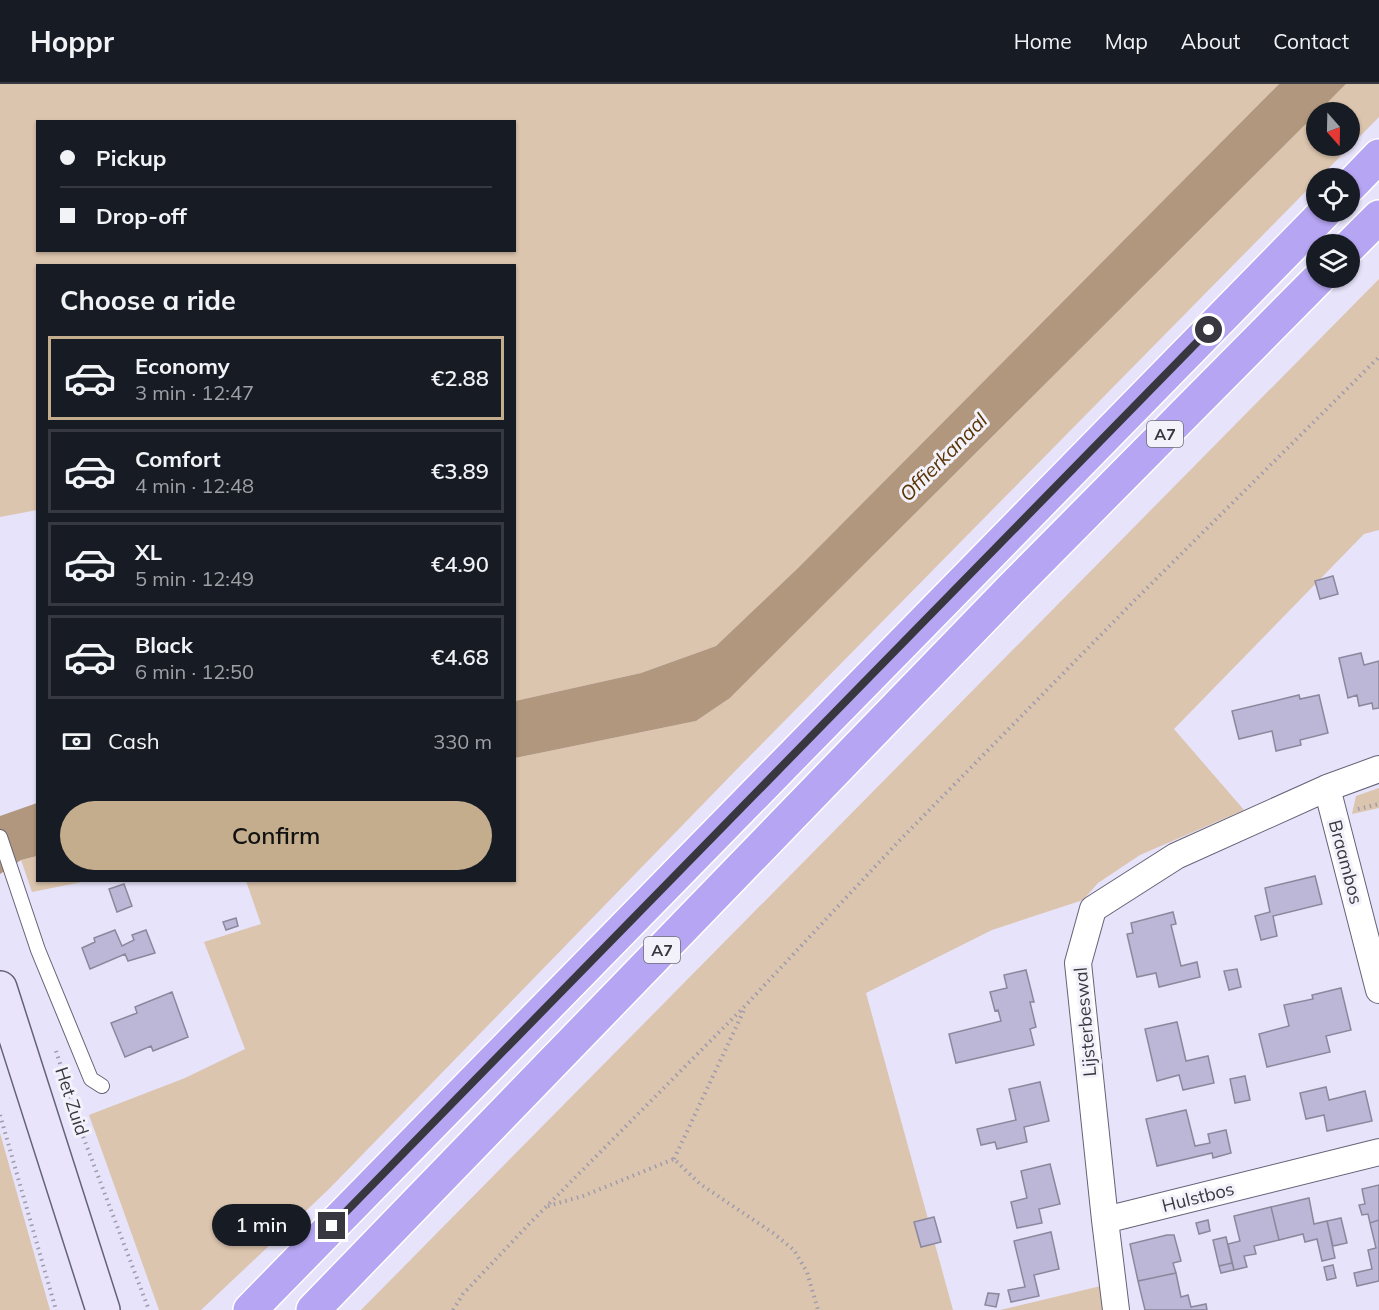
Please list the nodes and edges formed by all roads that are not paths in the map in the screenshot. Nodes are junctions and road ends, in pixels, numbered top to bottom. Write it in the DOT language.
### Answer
graph roads {
  1 [pos="1379,156"];
  2 [pos="1360,176"];
  3 [pos="1379,217"];
  4 [pos="1315,222"];
  5 [pos="1360,236"];
  6 [pos="1309,288"];
  7 [pos="1379,769"];
  8 [pos="1327,788"];
  9 [pos="0,837"];
  10 [pos="0,988"];
  11 [pos="1379,990"];
  12 [pos="102,1086"];
  13 [pos="1379,1152"];
  14 [pos="1105,1220"];
  15 [pos="103,1310"];
  16 [pos="250,1310"];
  17 [pos="313,1310"];
  18 [pos="1116,1310"];
  1 -- 2 [label="highway"];
  3 -- 5 [label="highway"];
  4 -- 16 [label="highway, A7"];
  6 -- 17 [label="highway, A7"];
  7 -- 8 [label="street"];
  8 -- 11 [label="street, Braambos"];
  8 -- 14 [label="street, Lijsterbeswal"];
  9 -- 12 [label="lane, Het Zuid"];
  10 -- 15 [label="street, Het Zuid"];
  13 -- 14 [label="street, Hulstbos"];
  14 -- 18 [label="street"];
}
